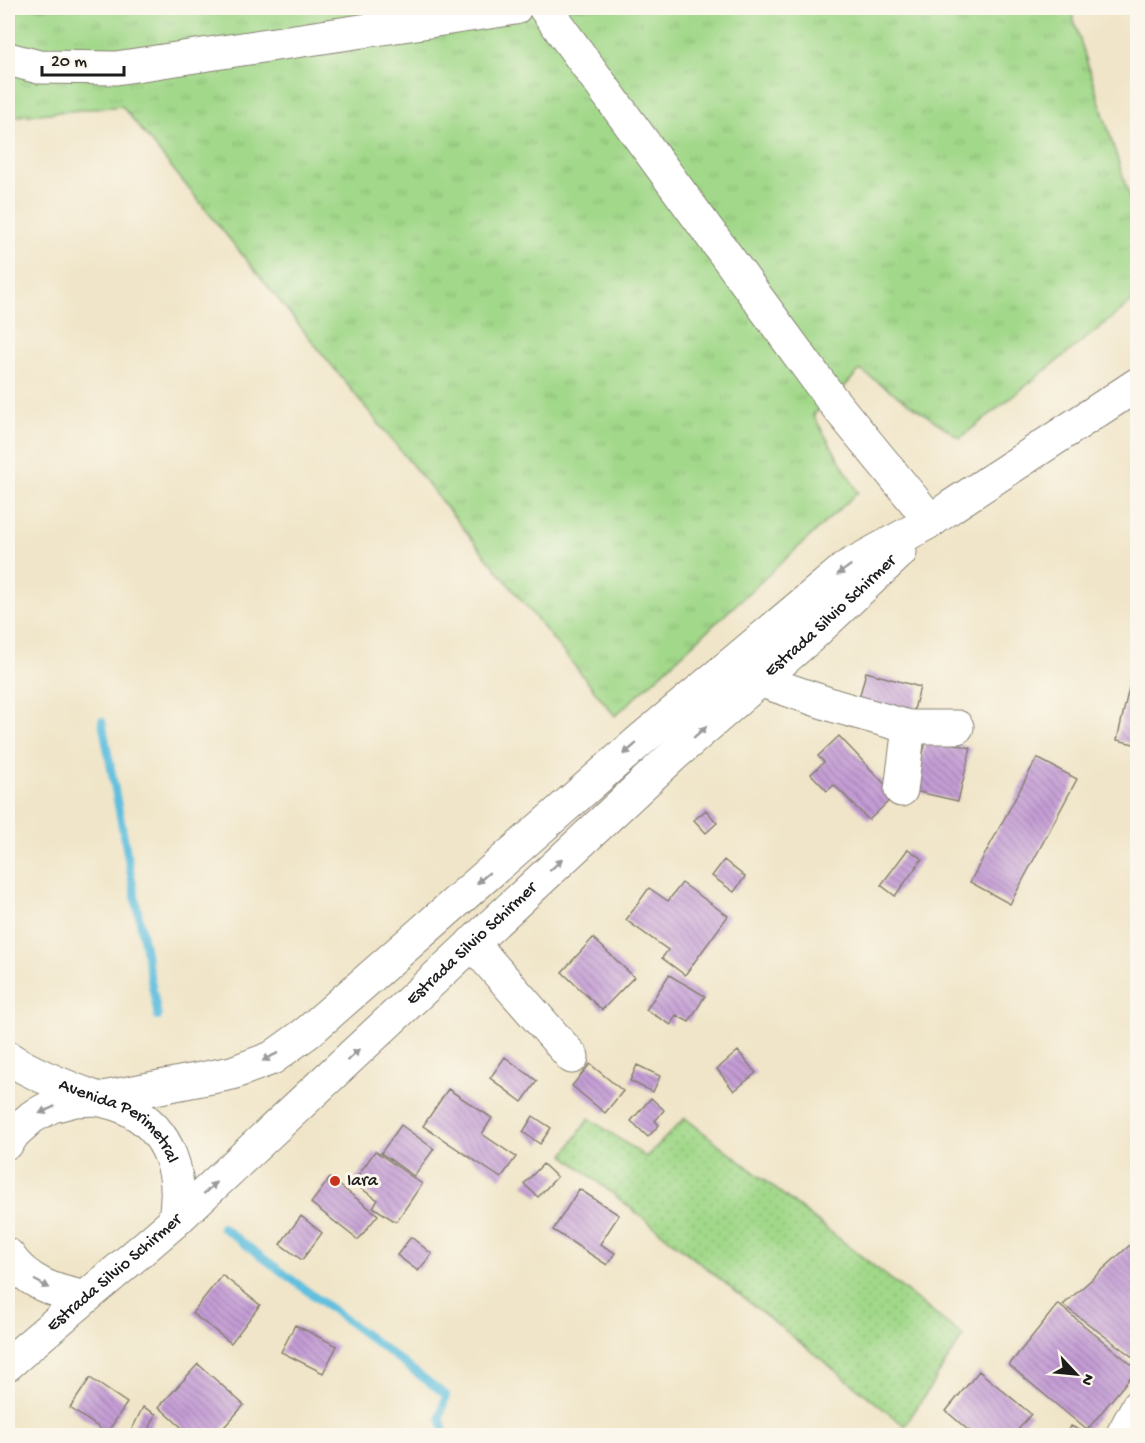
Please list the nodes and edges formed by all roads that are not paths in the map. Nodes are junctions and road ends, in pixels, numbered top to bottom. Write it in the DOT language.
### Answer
graph roads {
  1 [pos="515,8"];
  2 [pos="545,8"];
  3 [pos="8,58"];
  4 [pos="1137,384"];
  5 [pos="931,521"];
  6 [pos="759,680"];
  7 [pos="909,727"];
  8 [pos="957,727"];
  9 [pos="901,790"];
  10 [pos="472,943"];
  11 [pos="572,1057"];
  12 [pos="8,1058"];
  13 [pos="98,1099"];
  14 [pos="8,1142"];
  15 [pos="174,1222"];
  16 [pos="8,1255"];
  17 [pos="84,1297"];
  18 [pos="8,1364"];
  19 [pos="1137,1406"];
  20 [pos="1122,1436"];
  1 -- 3 [label="street"];
  2 -- 5 [label="street"];
  4 -- 5 [label="street, Estrada Silvio Schirmer"];
  5 -- 6 [label="street, Estrada Silvio Schirmer"];
  5 -- 13 [label="street, Estrada Silvio Schirmer, one-way"];
  6 -- 7 [label="street"];
  10 -- 6 [label="street, Estrada Silvio Schirmer, one-way"];
  7 -- 8 [label="street"];
  7 -- 9 [label="street"];
  10 -- 11 [label="street"];
  15 -- 10 [label="street, Estrada Silvio Schirmer, one-way"];
  12 -- 13 [label="street, Avenida Perimetral"];
  13 -- 14 [label="street, Estrada Silvio Schirmer, one-way"];
  13 -- 15 [label="street, Avenida Perimetral"];
  15 -- 17 [label="street, Estrada Silvio Schirmer"];
  16 -- 17 [label="street, one-way"];
  17 -- 18 [label="street, Estrada Silvio Schirmer"];
  19 -- 20 [label="street"];
}
